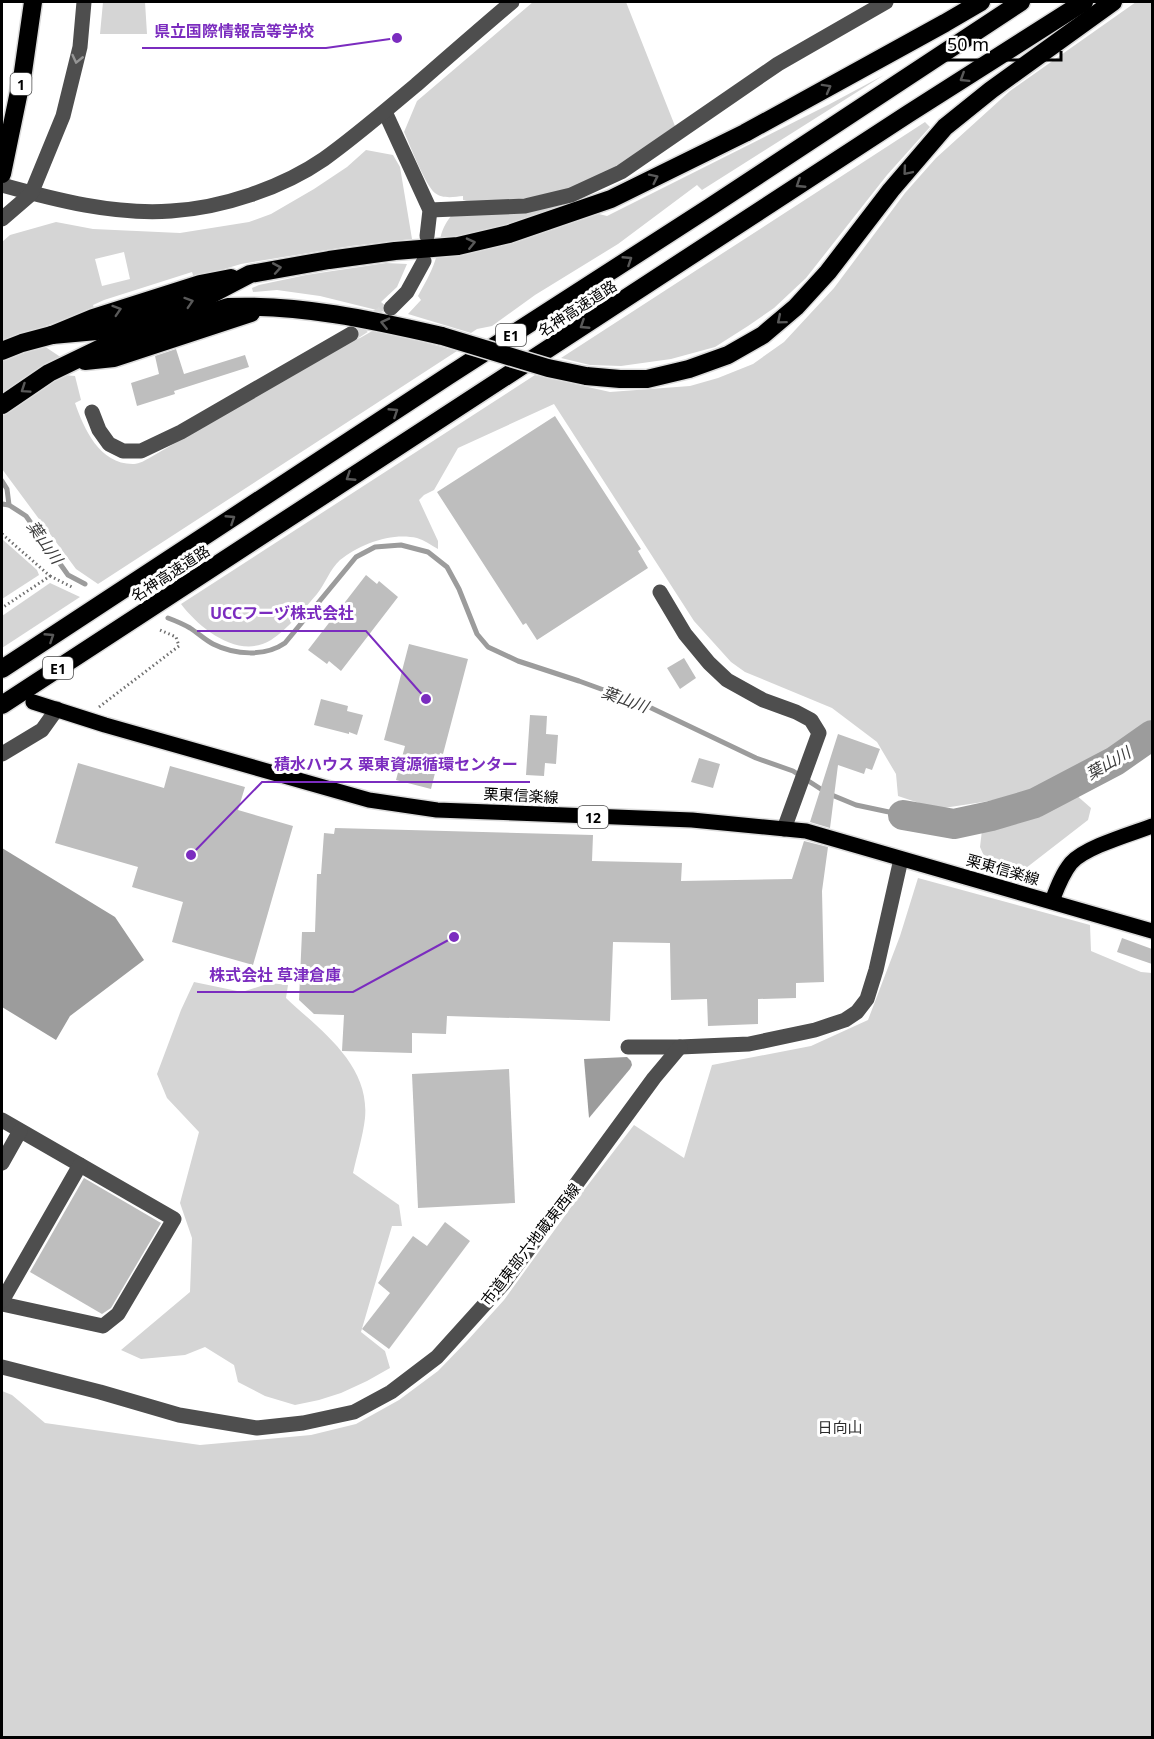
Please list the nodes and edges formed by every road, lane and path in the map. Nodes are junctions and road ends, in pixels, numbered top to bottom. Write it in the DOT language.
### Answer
graph roads {
  1 [pos="33,2"];
  2 [pos="84,2"];
  3 [pos="512,2"];
  4 [pos="886,2"];
  5 [pos="981,2"];
  6 [pos="1021,2"];
  7 [pos="1084,2"];
  8 [pos="1113,2"];
  9 [pos="385,112"];
  10 [pos="3,170"];
  11 [pos="2,185"];
  12 [pos="32,194"];
  13 [pos="430,210"];
  14 [pos="2,219"];
  15 [pos="427,236"];
  16 [pos="424,261"];
  17 [pos="391,308"];
  18 [pos="351,334"];
  19 [pos="2,351"];
  20 [pos="2,405"];
  21 [pos="92,412"];
  22 [pos="2,534"];
  23 [pos="50,576"];
  24 [pos="74,588"];
  25 [pos="660,592"];
  26 [pos="2,608"];
  27 [pos="160,630"];
  28 [pos="2,669"];
  29 [pos="33,702"];
  30 [pos="2,705"];
  31 [pos="57,709"];
  32 [pos="92,721"];
  33 [pos="2,754"];
  34 [pos="1152,826"];
  35 [pos="784,829"];
  36 [pos="901,859"];
  37 [pos="1052,901"];
  38 [pos="1152,931"];
  39 [pos="628,1047"];
  40 [pos="680,1047"];
  41 [pos="2,1120"];
  42 [pos="20,1131"];
  43 [pos="2,1163"];
  44 [pos="80,1165"];
  45 [pos="2,1302"];
  46 [pos="2,1367"];
  1 -- 10 [label="highway, 1"];
  2 -- 12 [label="street, one-way"];
  3 -- 9 [label="street"];
  4 -- 13 [label="street"];
  19 -- 5 [label="highway, one-way"];
  28 -- 6 [label="highway, 名神高速道路 / E1, one-way"];
  7 -- 30 [label="highway, 名神高速道路 / E1, one-way"];
  8 -- 20 [label="highway, one-way, bridge"];
  9 -- 12 [label="street"];
  9 -- 13 [label="street"];
  11 -- 12 [label="street"];
  12 -- 14 [label="street"];
  13 -- 15 [label="street"];
  16 -- 17 [label="street"];
  18 -- 21 [label="street"];
  22 -- 23 [label="path"];
  23 -- 24 [label="path"];
  23 -- 26 [label="path"];
  25 -- 35 [label="street"];
  27 -- 32 [label="path"];
  29 -- 31 [label="main road, 栗東信楽線 / 12"];
  31 -- 32 [label="main road, 栗東信楽線 / 12"];
  31 -- 33 [label="street"];
  32 -- 35 [label="main road, 栗東信楽線 / 12"];
  34 -- 37 [label="main road"];
  35 -- 36 [label="main road, 栗東信楽線 / 12"];
  36 -- 37 [label="main road, 栗東信楽線 / 12"];
  36 -- 40 [label="street"];
  37 -- 38 [label="main road, 栗東信楽線 / 12"];
  39 -- 40 [label="street"];
  40 -- 46 [label="street, 市道東部六地蔵東西線"];
  41 -- 42 [label="street"];
  42 -- 43 [label="street"];
  42 -- 44 [label="street"];
  44 -- 45 [label="street"];
  44 -- 45 [label="street"];
}
